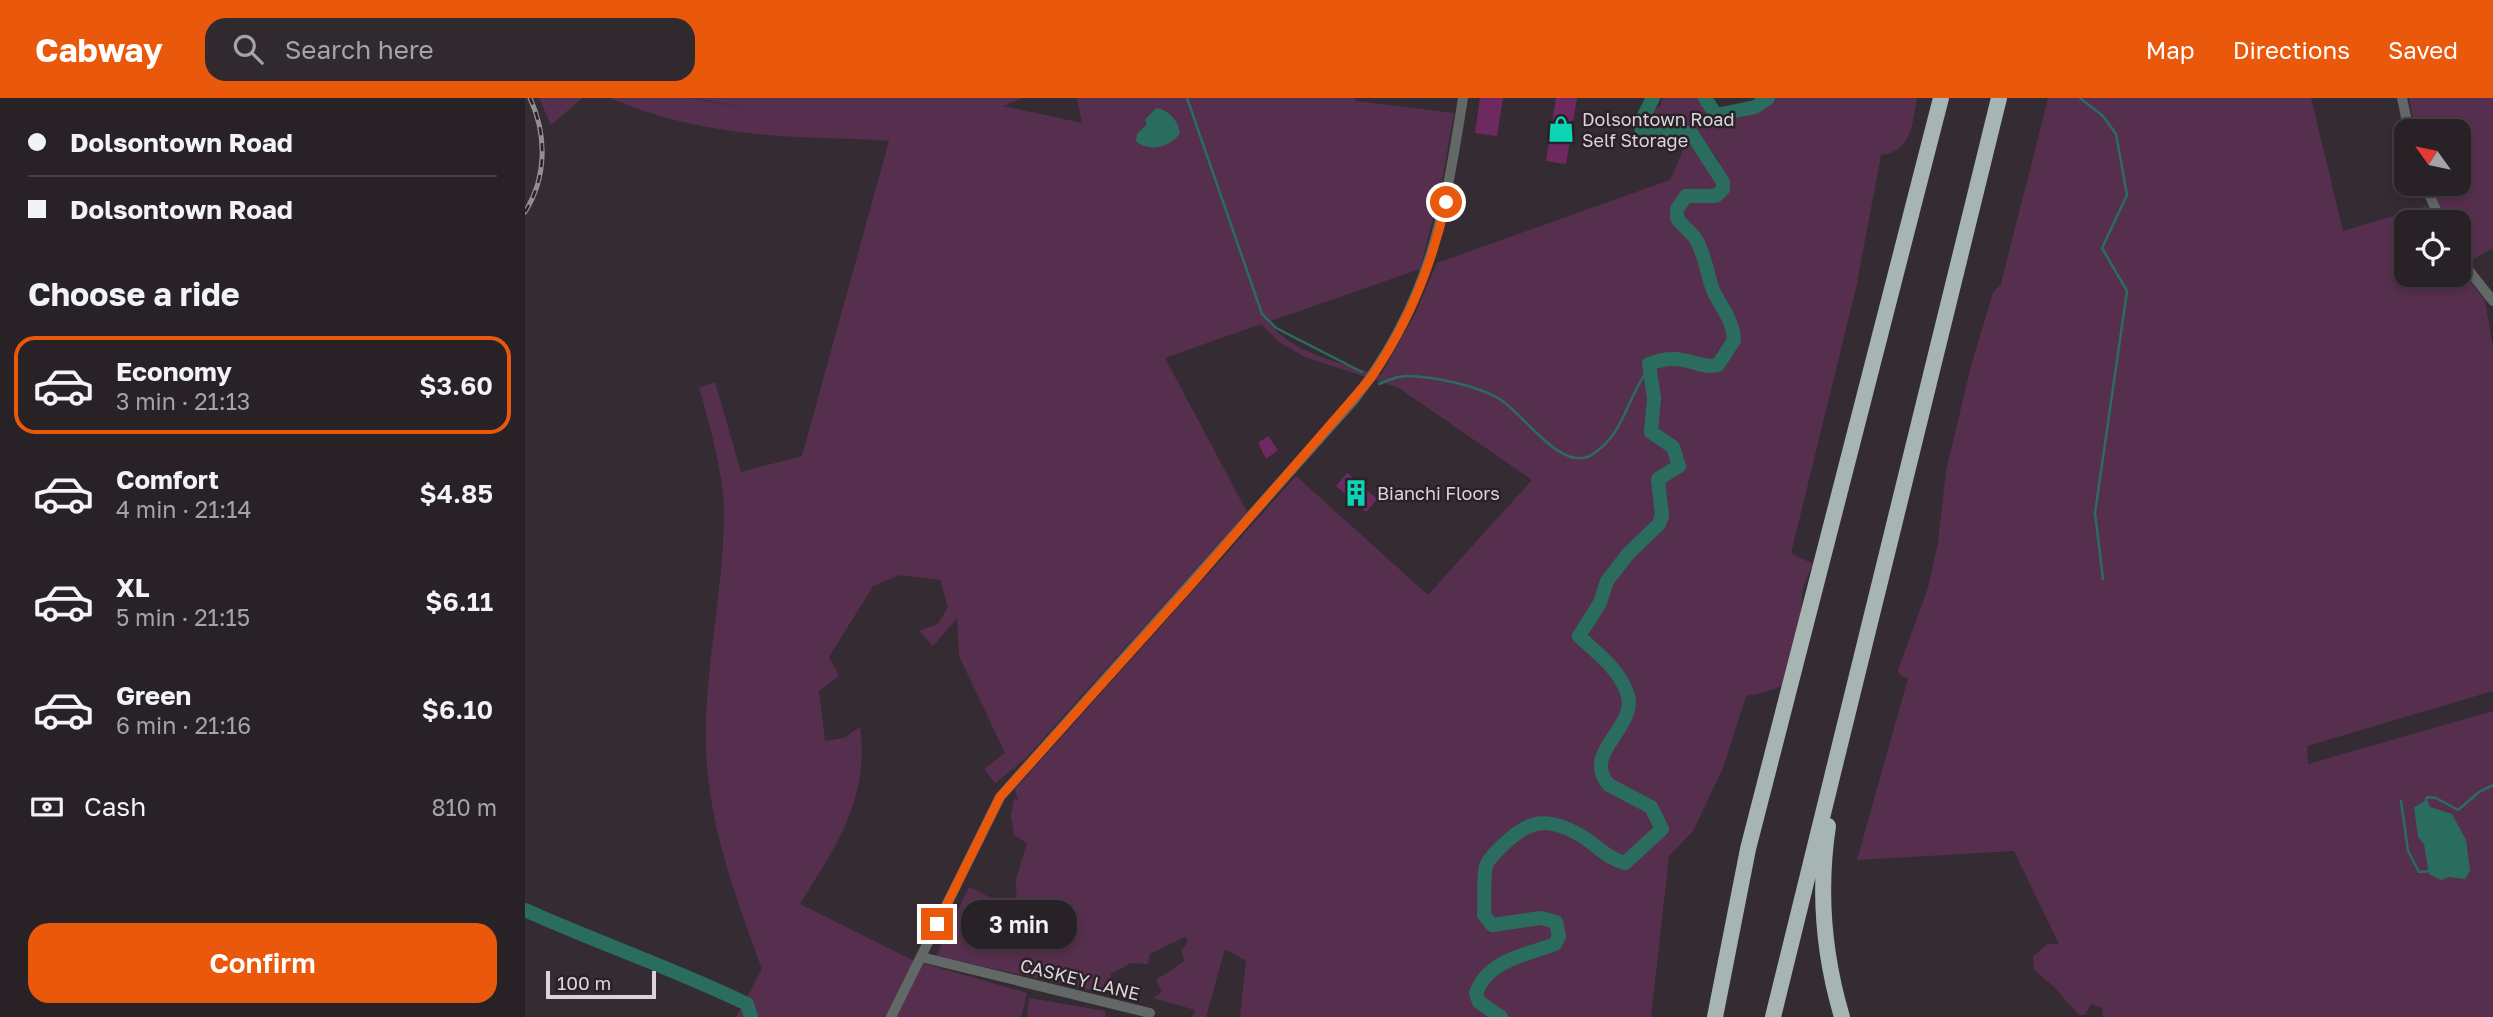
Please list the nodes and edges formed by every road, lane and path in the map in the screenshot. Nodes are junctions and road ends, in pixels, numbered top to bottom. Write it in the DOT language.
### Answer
graph roads {
  1 [pos="1464,98"];
  2 [pos="1941,98"];
  3 [pos="2000,98"];
  4 [pos="2402,98"];
  5 [pos="2406,119"];
  6 [pos="2471,273"];
  7 [pos="2493,300"];
  8 [pos="1847,712"];
  9 [pos="921,957"];
  10 [pos="1150,1013"];
  11 [pos="891,1017"];
  12 [pos="1714,1017"];
  13 [pos="1773,1017"];
  14 [pos="1842,1017"];
  1 -- 9 [label="street"];
  2 -- 12 [label="highway"];
  3 -- 8 [label="highway"];
  4 -- 5 [label="street"];
  6 -- 7 [label="street"];
  8 -- 13 [label="highway"];
  8 -- 14 [label="highway"];
  9 -- 10 [label="street, CASKEY LANE"];
  9 -- 11 [label="street"];
}
